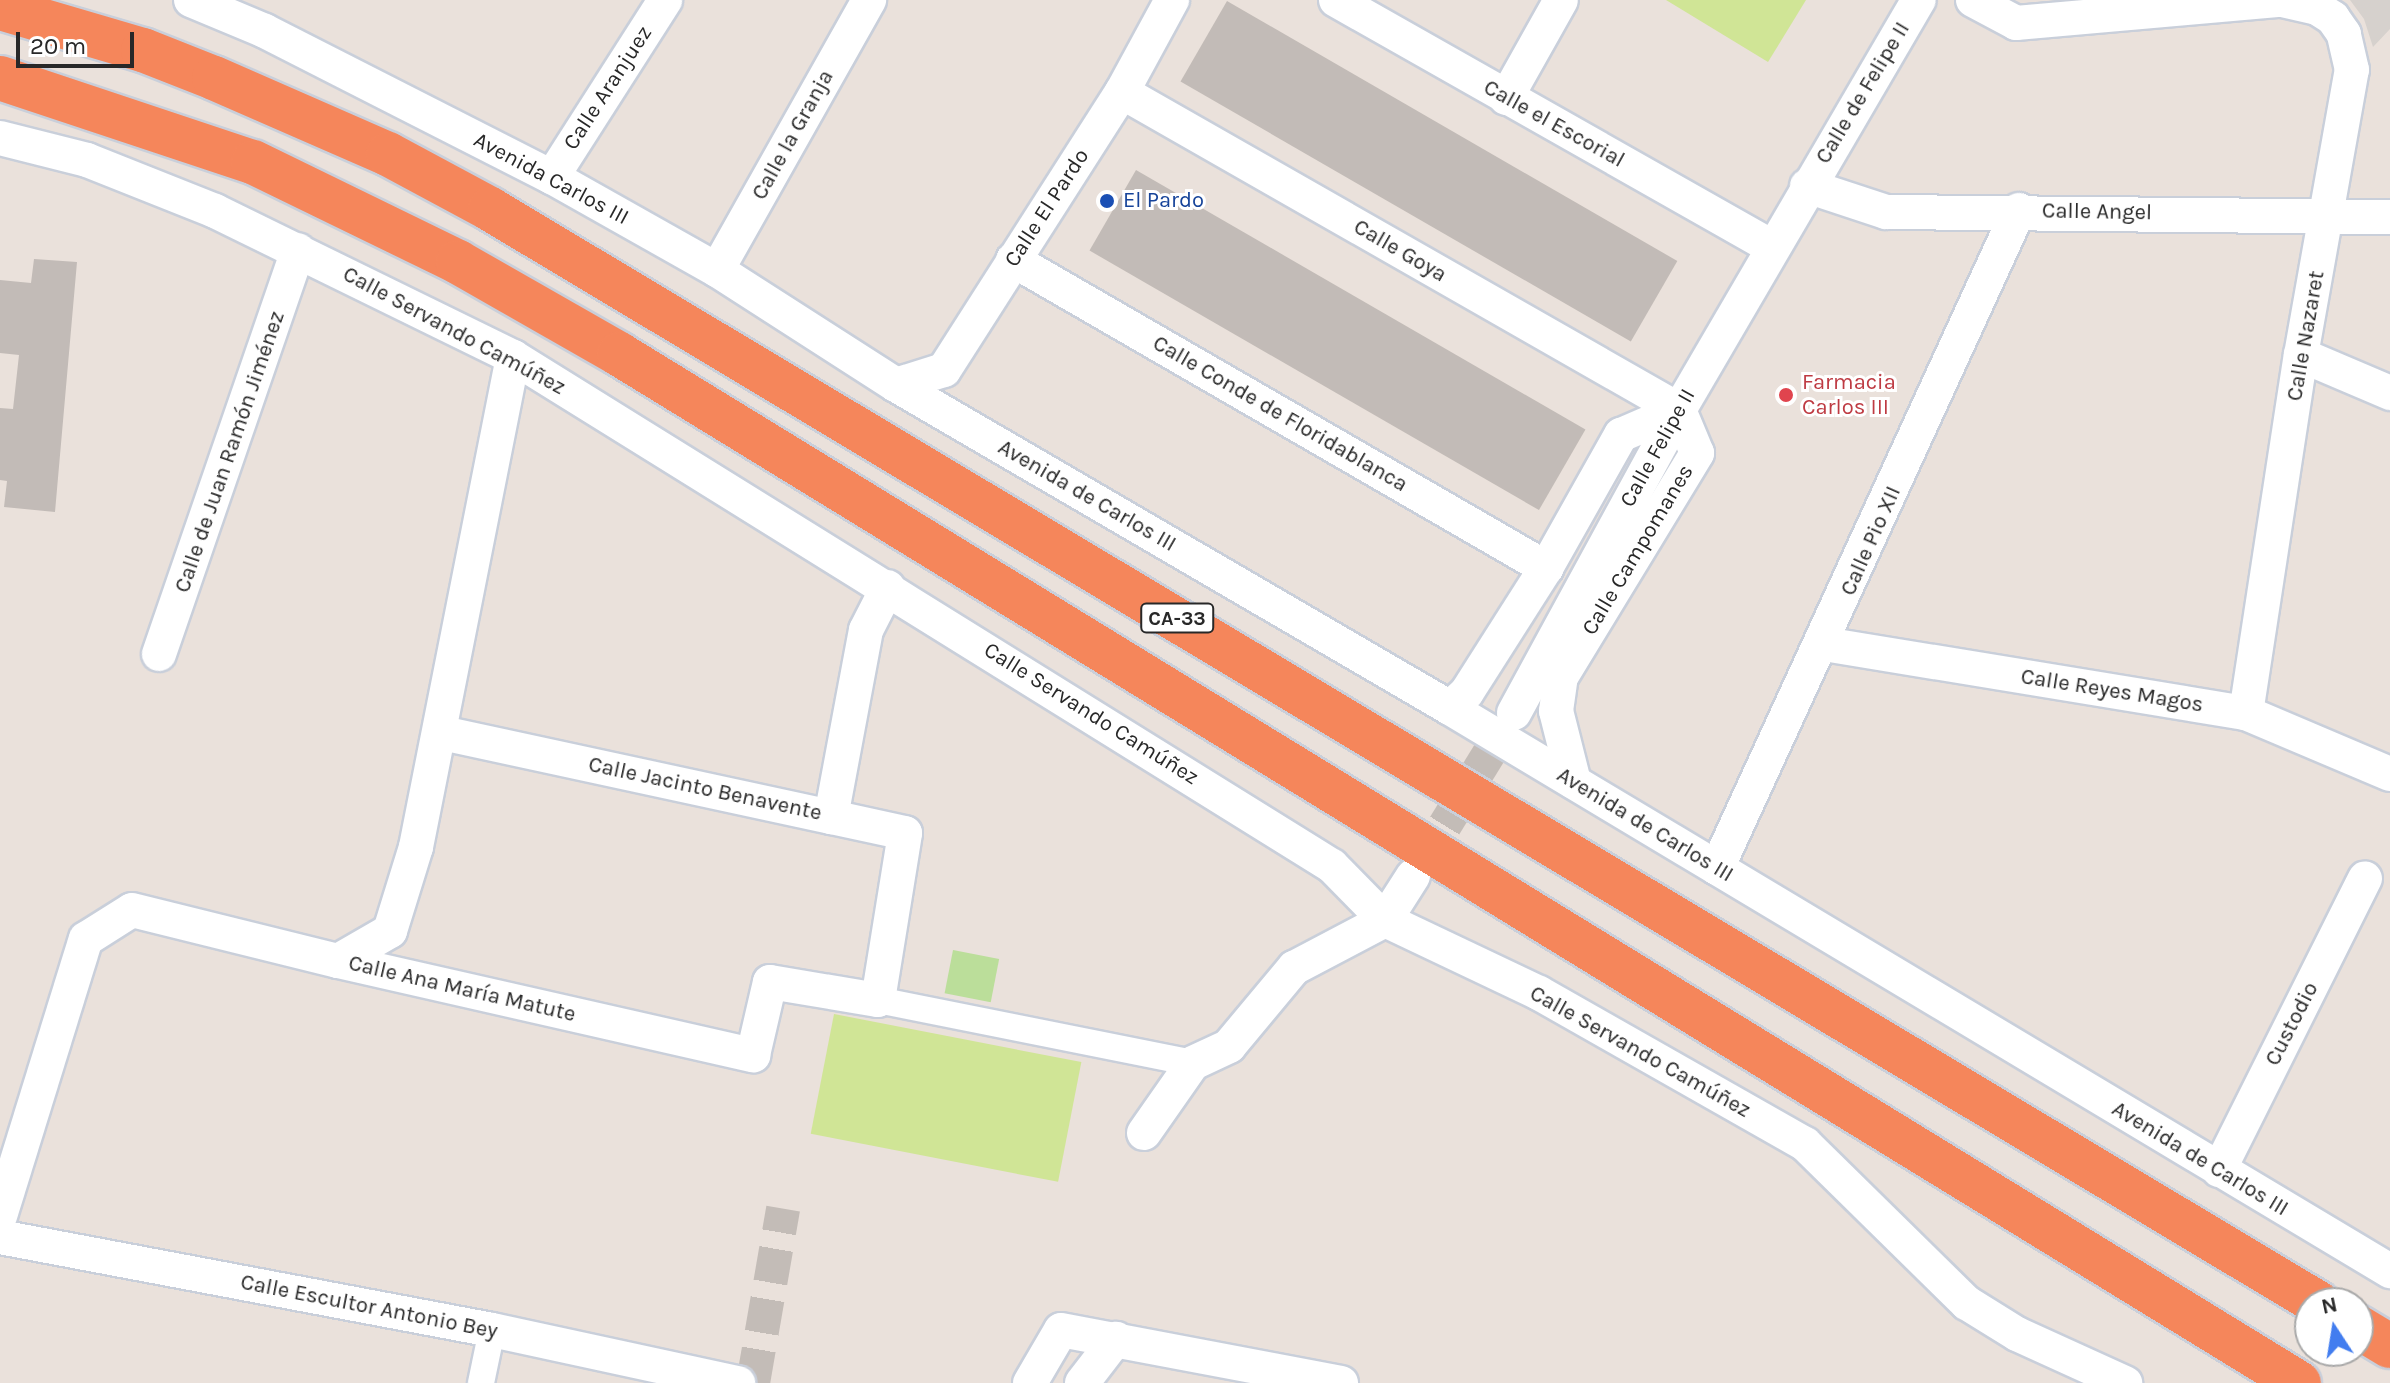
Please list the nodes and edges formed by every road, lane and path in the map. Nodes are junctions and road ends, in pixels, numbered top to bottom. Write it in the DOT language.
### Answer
graph roads {
  1 [pos="665,0"];
  2 [pos="869,0"];
  3 [pos="1172,0"];
  4 [pos="1336,0"];
  5 [pos="1561,0"];
  6 [pos="1919,0"];
  7 [pos="1973,0"];
  8 [pos="2281,0"];
  9 [pos="202,2"];
  10 [pos="0,8"];
  11 [pos="0,78"];
  12 [pos="1122,92"];
  13 [pos="1506,98"];
  14 [pos="0,138"];
  15 [pos="552,177"];
  16 [pos="1807,186"];
  17 [pos="2019,210"];
  18 [pos="2328,217"];
  19 [pos="2390,217"];
  20 [pos="1772,247"];
  21 [pos="298,250"];
  22 [pos="1013,260"];
  23 [pos="717,270"];
  24 [pos="2301,355"];
  25 [pos="513,357"];
  26 [pos="896,385"];
  27 [pos="2390,393"];
  28 [pos="1679,410"];
  29 [pos="1546,568"];
  30 [pos="888,587"];
  31 [pos="1824,644"];
  32 [pos="159,654"];
  33 [pos="1450,708"];
  34 [pos="1514,713"];
  35 [pos="2246,713"];
  36 [pos="442,733"];
  37 [pos="2390,774"];
  38 [pos="1574,782"];
  39 [pos="831,817"];
  40 [pos="1717,868"];
  41 [pos="1413,876"];
  42 [pos="2365,878"];
  43 [pos="1385,920"];
  44 [pos="338,961"];
  45 [pos="878,1000"];
  46 [pos="1193,1063"];
  47 [pos="1144,1133"];
  48 [pos="2219,1170"];
  49 [pos="0,1216"];
  50 [pos="0,1237"];
  51 [pos="2390,1271"];
  52 [pos="2294,1289"];
  53 [pos="492,1330"];
  54 [pos="1116,1339"];
  55 [pos="481,1383"];
  56 [pos="738,1383"];
  57 [pos="1029,1383"];
  58 [pos="1082,1383"];
  59 [pos="1341,1383"];
  60 [pos="2123,1383"];
  61 [pos="2299,1383"];
  1 -- 15 [label="street, Calle Aranjuez"];
  2 -- 23 [label="street, Calle la Granja"];
  3 -- 12 [label="street, Calle El Pardo"];
  4 -- 13 [label="street, Calle el Escorial"];
  5 -- 13 [label="street"];
  6 -- 16 [label="street, Calle de Felipe II"];
  7 -- 8 [label="street, Calle Nazaret"];
  8 -- 18 [label="street, Calle Nazaret"];
  9 -- 15 [label="street, Avenida Carlos III"];
  10 -- 52 [label="highway, CA-33"];
  11 -- 61 [label="highway, CA-33"];
  12 -- 22 [label="street, Calle El Pardo"];
  12 -- 28 [label="street, Calle Goya"];
  13 -- 20 [label="street, Calle el Escorial"];
  14 -- 21 [label="street, Calle Servando Camúñez"];
  15 -- 23 [label="street, Avenida Carlos III"];
  16 -- 17 [label="street, Calle Angel"];
  16 -- 20 [label="street, Calle Felipe II"];
  17 -- 18 [label="street, Calle Angel"];
  17 -- 31 [label="street, Calle Pio XII"];
  18 -- 19 [label="street, Calle Angel"];
  18 -- 24 [label="street, Calle Nazaret"];
  20 -- 28 [label="street, Calle Felipe II"];
  21 -- 25 [label="street, Calle Servando Camúñez"];
  21 -- 32 [label="street, Calle de Juan Ramón Jiménez"];
  22 -- 26 [label="street, Calle El Pardo"];
  22 -- 29 [label="street, Calle Conde de Floridablanca"];
  23 -- 26 [label="street, Avenida Carlos III"];
  24 -- 27 [label="street"];
  24 -- 35 [label="street, Calle Nazaret"];
  25 -- 30 [label="street, Calle Servando Camúñez"];
  25 -- 36 [label="street, Calle Ana María Matute"];
  26 -- 33 [label="street, Avenida de Carlos III"];
  28 -- 29 [label="street"];
  28 -- 34 [label="street, Calle Felipe II"];
  28 -- 38 [label="street, Calle Campomanes"];
  29 -- 33 [label="street"];
  30 -- 39 [label="street, Calle Jacinto Benavente"];
  30 -- 43 [label="street, Calle Servando Camúñez"];
  31 -- 35 [label="street, Calle Reyes Magos"];
  31 -- 40 [label="street, Calle Pio XII"];
  33 -- 38 [label="street, Avenida de Carlos III"];
  35 -- 37 [label="street, Calle Reyes Magos"];
  36 -- 39 [label="street, Calle Jacinto Benavente"];
  36 -- 44 [label="street, Calle Ana María Matute"];
  38 -- 40 [label="street, Avenida de Carlos III"];
  39 -- 45 [label="street"];
  40 -- 48 [label="street, Avenida de Carlos III"];
  41 -- 43 [label="street"];
  42 -- 48 [label="street, Custodio"];
  43 -- 46 [label="street"];
  43 -- 60 [label="street, Calle Servando Camúñez"];
  44 -- 45 [label="street, Calle Ana María Matute"];
  44 -- 49 [label="street"];
  45 -- 46 [label="street, Calle Ana María Matute"];
  46 -- 47 [label="street"];
  48 -- 51 [label="street, Avenida de Carlos III"];
  50 -- 53 [label="street, Calle Escultor Antonio Bey"];
  53 -- 55 [label="street"];
  53 -- 56 [label="street, Calle Escultor Antonio Bey"];
  54 -- 57 [label="street"];
  54 -- 58 [label="street"];
  54 -- 59 [label="street"];
}
